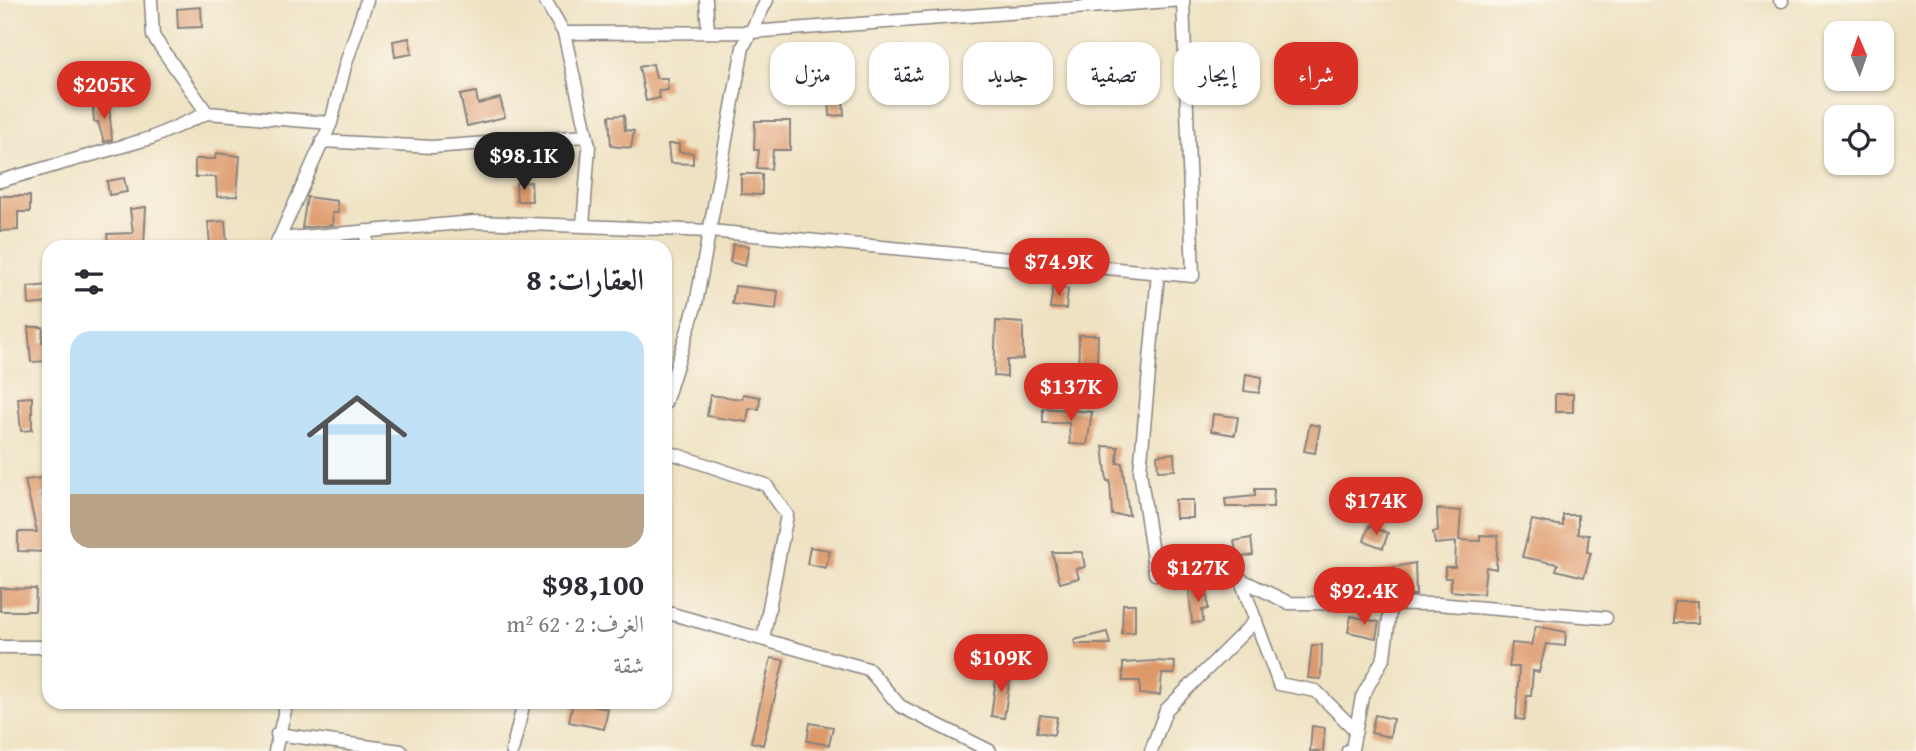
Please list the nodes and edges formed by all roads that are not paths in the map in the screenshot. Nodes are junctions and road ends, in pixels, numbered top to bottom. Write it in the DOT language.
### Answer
graph roads {
  1 [pos="151,0"];
  2 [pos="367,0"];
  3 [pos="545,0"];
  4 [pos="705,0"];
  5 [pos="768,0"];
  6 [pos="1183,0"];
  7 [pos="708,32"];
  8 [pos="751,32"];
  9 [pos="564,33"];
  10 [pos="207,113"];
  11 [pos="331,123"];
  12 [pos="586,136"];
  13 [pos="323,141"];
  14 [pos="0,181"];
  15 [pos="583,226"];
  16 [pos="710,231"];
  17 [pos="366,232"];
  18 [pos="277,240"];
  19 [pos="301,240"];
  20 [pos="367,240"];
  21 [pos="1158,273"];
  22 [pos="672,381"];
  23 [pos="672,453"];
  24 [pos="1241,581"];
  25 [pos="1391,602"];
  26 [pos="672,614"];
  27 [pos="1606,618"];
  28 [pos="1256,620"];
  29 [pos="763,639"];
  30 [pos="0,647"];
  31 [pos="42,647"];
  32 [pos="285,709"];
  33 [pos="522,709"];
  34 [pos="1356,730"];
  35 [pos="276,734"];
  36 [pos="1350,750"];
  37 [pos="275,751"];
  38 [pos="401,751"];
  39 [pos="512,751"];
  40 [pos="990,751"];
  41 [pos="1151,751"];
  1 -- 10 [label="street"];
  2 -- 11 [label="street"];
  3 -- 9 [label="street"];
  4 -- 7 [label="street"];
  5 -- 8 [label="street"];
  6 -- 8 [label="street"];
  6 -- 21 [label="street"];
  7 -- 8 [label="street"];
  7 -- 9 [label="street"];
  8 -- 16 [label="street"];
  9 -- 12 [label="street"];
  10 -- 11 [label="street"];
  10 -- 14 [label="street"];
  11 -- 13 [label="street"];
  12 -- 13 [label="street"];
  12 -- 15 [label="street"];
  13 -- 18 [label="street"];
  15 -- 16 [label="street"];
  15 -- 17 [label="street"];
  16 -- 21 [label="street"];
  16 -- 22 [label="street"];
  17 -- 19 [label="street"];
  17 -- 20 [label="street"];
  21 -- 24 [label="street"];
  23 -- 29 [label="street"];
  24 -- 25 [label="street"];
  24 -- 28 [label="street"];
  25 -- 27 [label="street"];
  25 -- 34 [label="street"];
  26 -- 29 [label="street"];
  28 -- 34 [label="street"];
  28 -- 41 [label="street"];
  29 -- 40 [label="street"];
  30 -- 31 [label="street"];
  32 -- 35 [label="street"];
  33 -- 39 [label="street"];
  34 -- 36 [label="street"];
  35 -- 37 [label="street"];
  35 -- 38 [label="street"];
}
